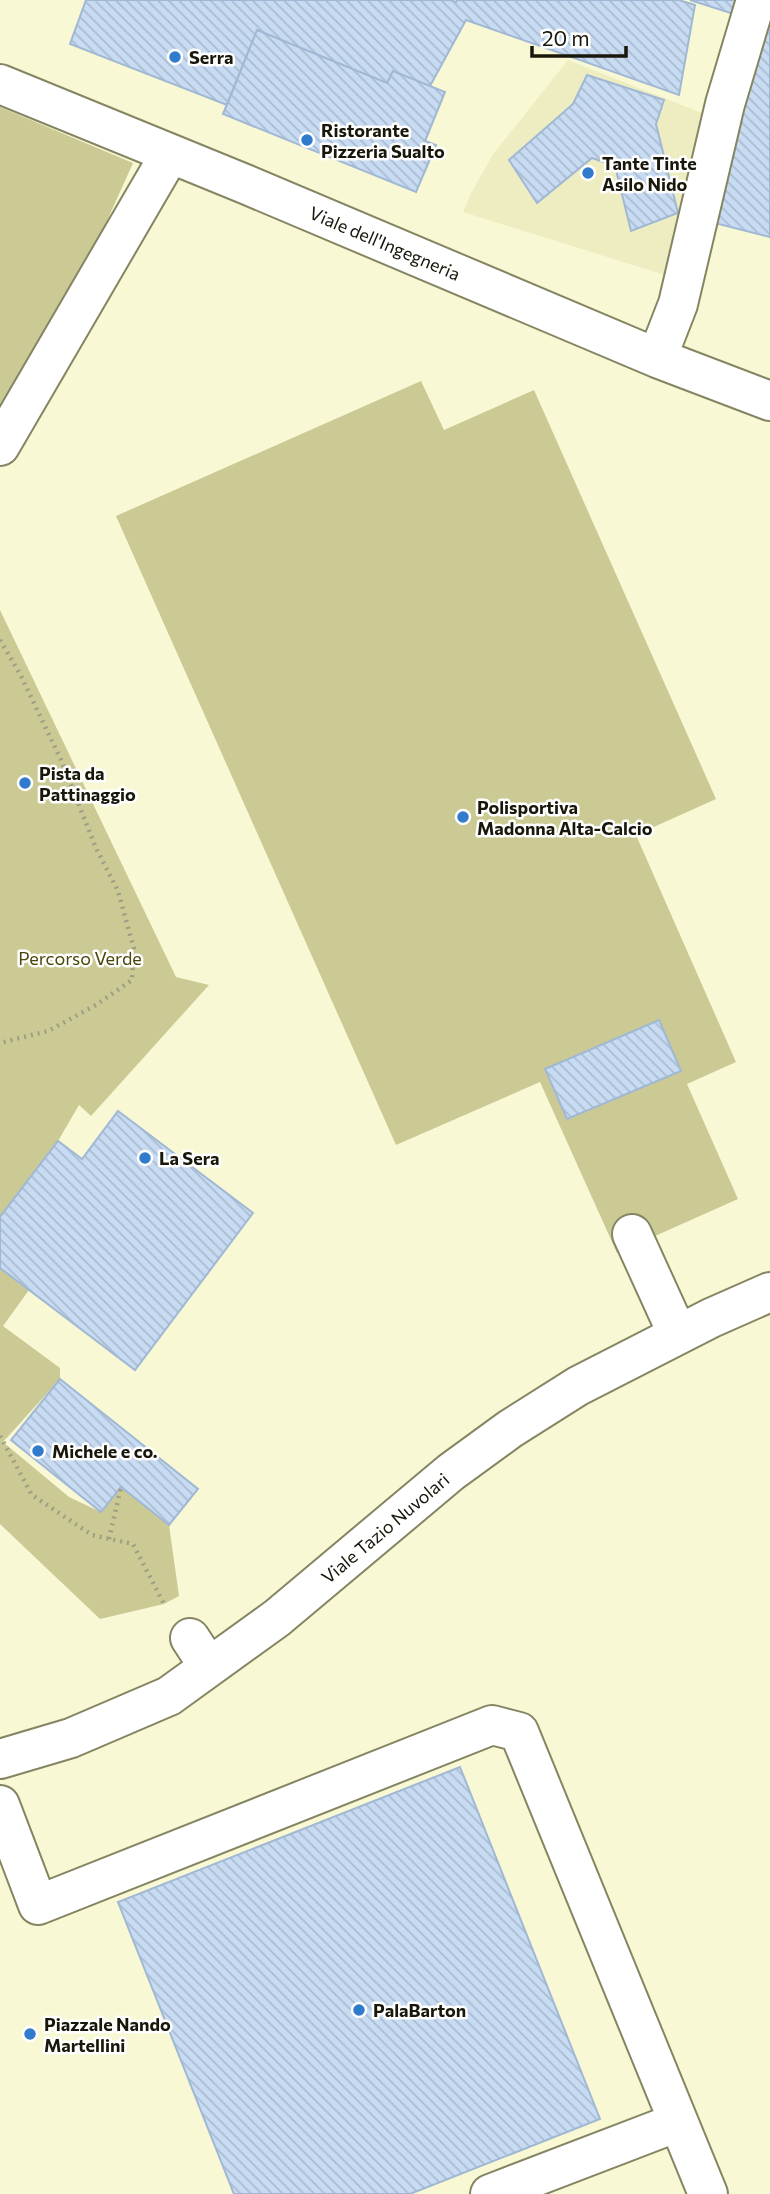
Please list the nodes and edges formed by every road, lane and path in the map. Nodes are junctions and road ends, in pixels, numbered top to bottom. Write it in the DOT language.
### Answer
graph roads {
  1 [pos="756,0"];
  2 [pos="0,84"];
  3 [pos="170,154"];
  4 [pos="657,358"];
  5 [pos="770,401"];
  6 [pos="0,446"];
  7 [pos="0,640"];
  8 [pos="0,1044"];
  9 [pos="632,1234"];
  10 [pos="770,1292"];
  11 [pos="678,1335"];
  12 [pos="0,1436"];
  13 [pos="121,1487"];
  14 [pos="109,1539"];
  15 [pos="164,1604"];
  16 [pos="0,1759"];
  17 [pos="0,1805"];
  18 [pos="678,2122"];
  19 [pos="490,2194"];
  20 [pos="708,2194"];
  1 -- 4 [label="street"];
  2 -- 3 [label="street, Viale dell'Ingegneria"];
  3 -- 4 [label="street, Viale dell'Ingegneria"];
  3 -- 6 [label="street"];
  4 -- 5 [label="street, Viale dell'Ingegneria"];
  7 -- 8 [label="path"];
  9 -- 11 [label="street"];
  10 -- 11 [label="street, Viale Tazio Nuvolari"];
  11 -- 16 [label="street, Viale Tazio Nuvolari"];
  12 -- 14 [label="path"];
  13 -- 14 [label="path"];
  14 -- 15 [label="path"];
  17 -- 18 [label="street"];
  18 -- 19 [label="street"];
  18 -- 20 [label="street"];
}
